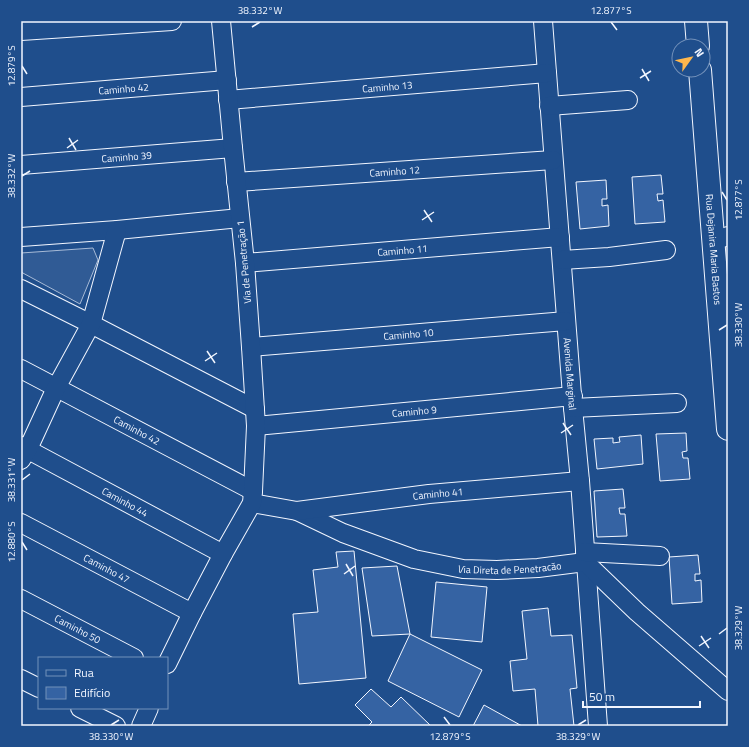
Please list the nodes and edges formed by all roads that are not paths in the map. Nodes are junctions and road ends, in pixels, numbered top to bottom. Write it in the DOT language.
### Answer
graph roads {
  1 [pos="172,21"];
  2 [pos="221,21"];
  3 [pos="543,21"];
  4 [pos="696,21"];
  5 [pos="21,31"];
  6 [pos="697,38"];
  7 [pos="547,73"];
  8 [pos="701,78"];
  9 [pos="227,80"];
  10 [pos="21,97"];
  11 [pos="228,100"];
  12 [pos="628,100"];
  13 [pos="549,106"];
  14 [pos="233,148"];
  15 [pos="553,160"];
  16 [pos="21,165"];
  17 [pos="236,182"];
  18 [pos="240,218"];
  19 [pos="117,230"];
  20 [pos="21,237"];
  21 [pos="560,238"];
  22 [pos="721,239"];
  23 [pos="666,250"];
  24 [pos="562,260"];
  25 [pos="245,263"];
  26 [pos="21,289"];
  27 [pos="566,321"];
  28 [pos="91,324"];
  29 [pos="251,347"];
  30 [pos="21,369"];
  31 [pos="56,388"];
  32 [pos="573,402"];
  33 [pos="677,403"];
  34 [pos="256,417"];
  35 [pos="728,429"];
  36 [pos="23,452"];
  37 [pos="580,481"];
  38 [pos="253,497"];
  39 [pos="297,512"];
  40 [pos="21,523"];
  41 [pos="223,554"];
  42 [pos="660,556"];
  43 [pos="585,558"];
  44 [pos="21,599"];
  45 [pos="192,613"];
  46 [pos="132,657"];
  47 [pos="168,662"];
  48 [pos="21,679"];
  49 [pos="38,688"];
  50 [pos="728,691"];
  51 [pos="82,709"];
  52 [pos="149,709"];
  53 [pos="116,726"];
  54 [pos="141,726"];
  55 [pos="598,726"];
  1 -- 5 [label="street"];
  2 -- 9 [label="street, Via de Penetração 1"];
  3 -- 7 [label="street, Avenida Marginal"];
  4 -- 6 [label="main road"];
  7 -- 11 [label="street, Caminho 13"];
  7 -- 13 [label="street, Avenida Marginal"];
  8 -- 22 [label="main road, Rua Dejanira Maria Bastos"];
  9 -- 10 [label="street, Caminho 42"];
  9 -- 11 [label="street, Via de Penetração 1"];
  11 -- 14 [label="street, Via de Penetração 1"];
  12 -- 13 [label="street"];
  13 -- 15 [label="street, Avenida Marginal"];
  14 -- 16 [label="street, Caminho 39"];
  14 -- 17 [label="street, Via de Penetração 1"];
  15 -- 17 [label="street, Caminho 12"];
  15 -- 21 [label="street, Avenida Marginal"];
  17 -- 18 [label="street, Via de Penetração 1"];
  18 -- 19 [label="street"];
  18 -- 25 [label="street, Via de Penetração 1"];
  19 -- 20 [label="street"];
  19 -- 28 [label="street"];
  21 -- 24 [label="street, Avenida Marginal"];
  21 -- 25 [label="street, Caminho 11"];
  22 -- 35 [label="main road, Rua Dejanira Maria Bastos"];
  23 -- 24 [label="street"];
  24 -- 27 [label="street, Avenida Marginal"];
  25 -- 29 [label="street, Via de Penetração 1"];
  26 -- 28 [label="street"];
  27 -- 29 [label="street, Caminho 10"];
  27 -- 32 [label="street, Avenida Marginal"];
  28 -- 31 [label="street"];
  28 -- 34 [label="street"];
  29 -- 34 [label="street, Via de Penetração 1"];
  30 -- 31 [label="street, Caminho 42"];
  31 -- 36 [label="street"];
  31 -- 38 [label="street, Caminho 42"];
  32 -- 33 [label="street, Caminho 9"];
  32 -- 34 [label="street, Caminho 9"];
  32 -- 37 [label="street, Avenida Marginal"];
  34 -- 38 [label="street, Via de Penetração 1"];
  36 -- 41 [label="street, Caminho 44"];
  37 -- 39 [label="street, Caminho 41"];
  37 -- 43 [label="street, Avenida Marginal"];
  38 -- 39 [label="street, Via Direta de Penetracão"];
  38 -- 41 [label="street"];
  39 -- 43 [label="street, Via Direta de Penetracão"];
  40 -- 45 [label="street, Caminho 47"];
  41 -- 45 [label="street"];
  42 -- 43 [label="street, Via Direta de Penetracão"];
  43 -- 50 [label="street"];
  43 -- 55 [label="street, Avenida Marginal"];
  44 -- 46 [label="street, Caminho 50"];
  45 -- 47 [label="street"];
  48 -- 49 [label="street"];
  51 -- 53 [label="street"];
  52 -- 54 [label="street"];
}
